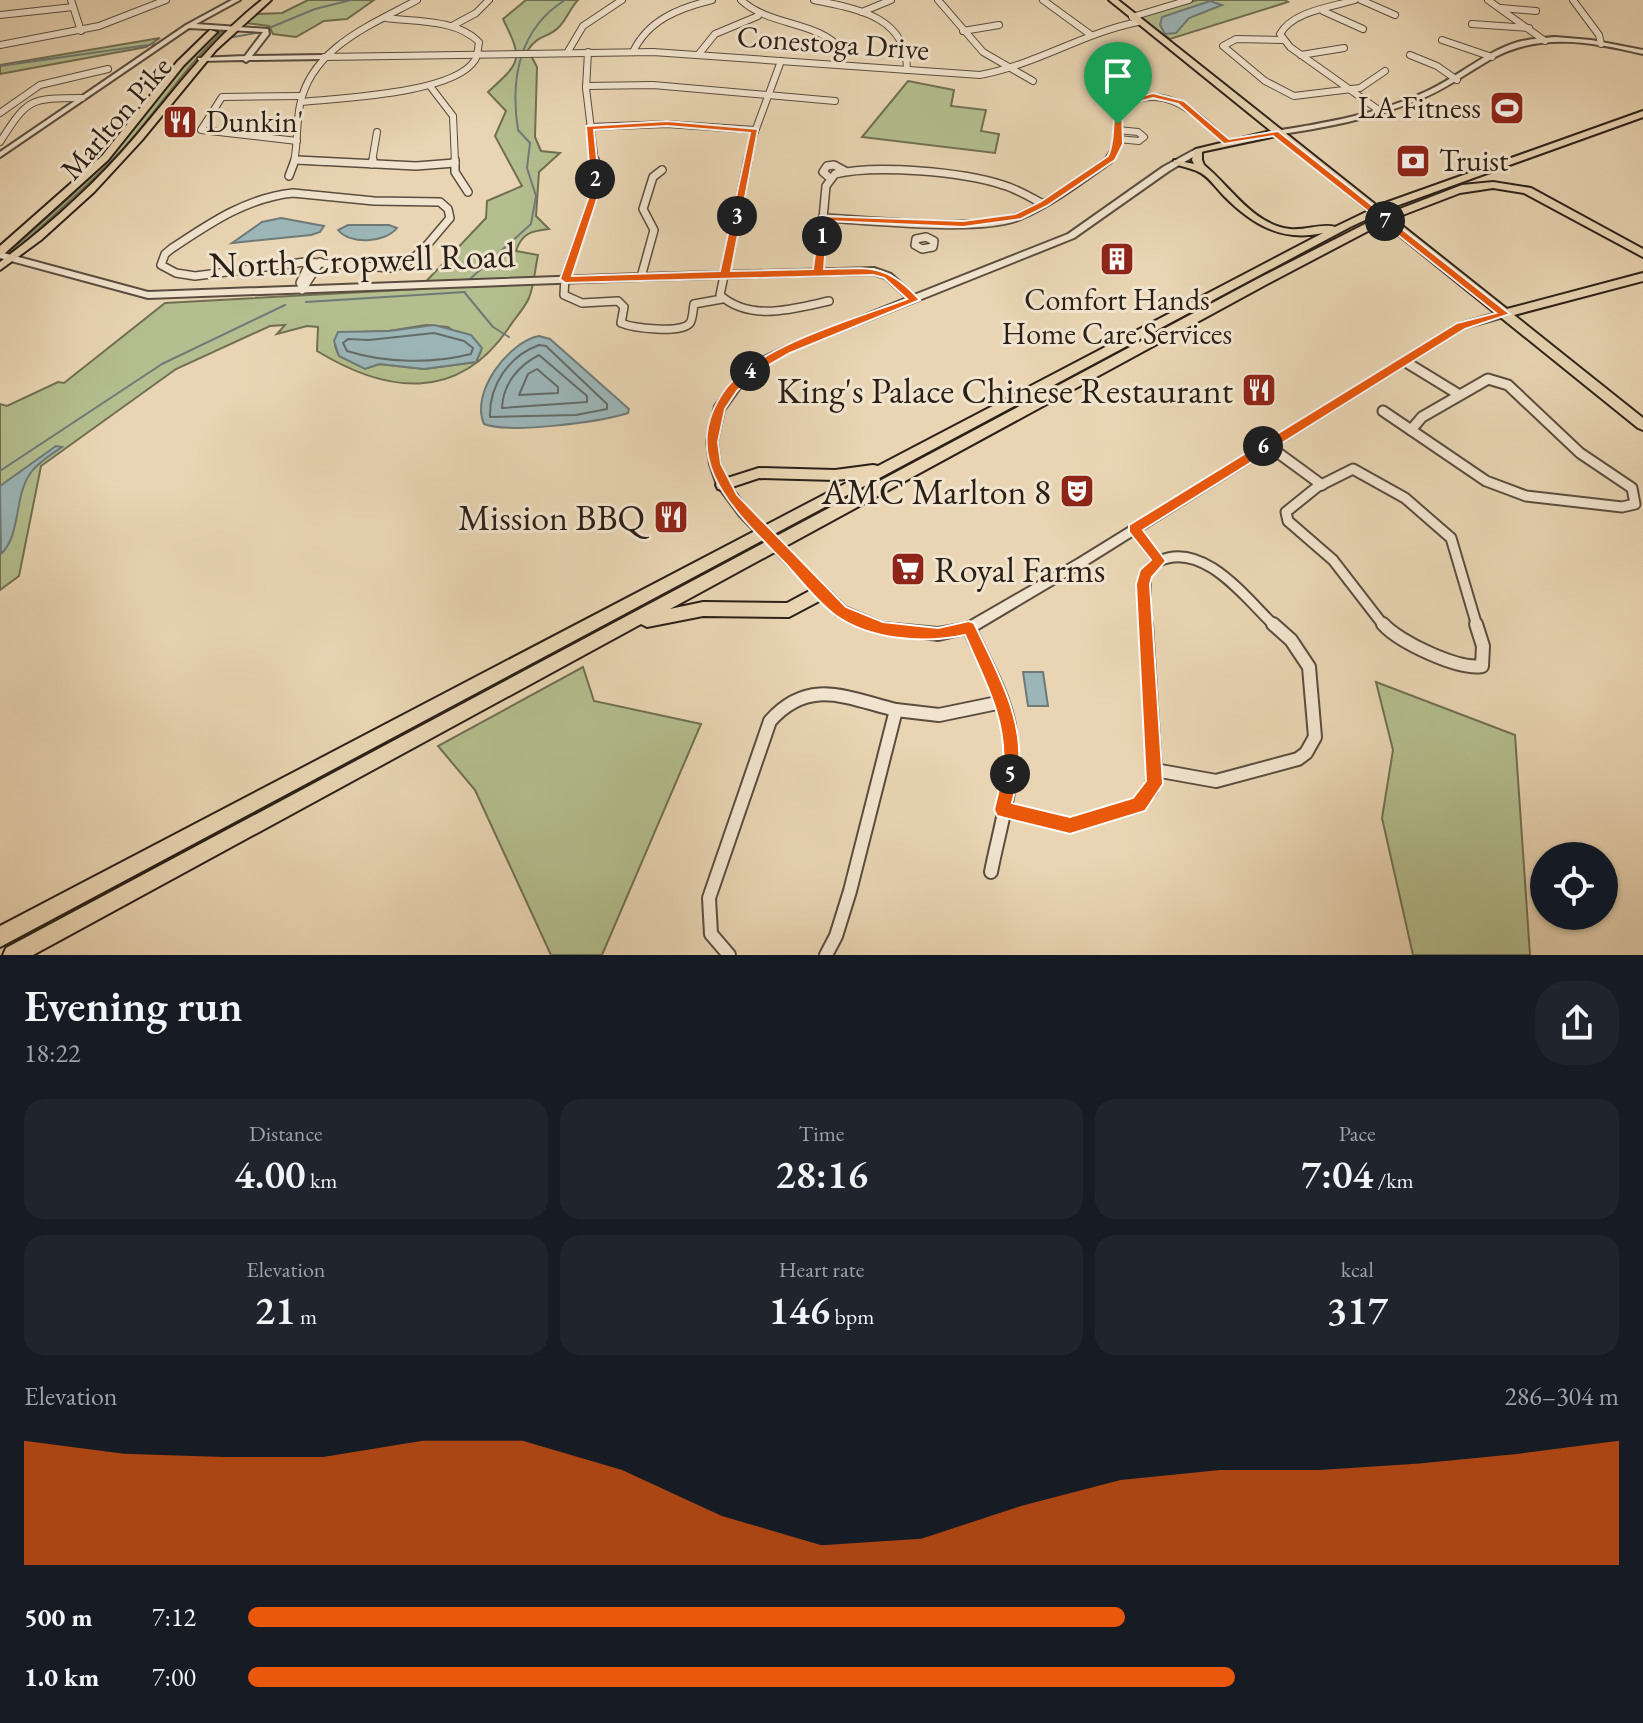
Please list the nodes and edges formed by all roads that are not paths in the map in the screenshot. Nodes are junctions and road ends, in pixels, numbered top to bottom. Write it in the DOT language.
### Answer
graph roads {
  1 [pos="166,0"];
  2 [pos="237,0"];
  3 [pos="254,0"];
  4 [pos="267,0"];
  5 [pos="417,0"];
  6 [pos="489,0"];
  7 [pos="622,0"];
  8 [pos="712,0"];
  9 [pos="741,0"];
  10 [pos="814,0"];
  11 [pos="891,0"];
  12 [pos="938,0"];
  13 [pos="1043,0"];
  14 [pos="1113,0"];
  15 [pos="1189,0"];
  16 [pos="1358,0"];
  17 [pos="1488,0"];
  18 [pos="1573,0"];
  19 [pos="72,3"];
  20 [pos="1501,8"];
  21 [pos="1323,11"];
  22 [pos="1536,11"];
  23 [pos="862,12"];
  24 [pos="0,15"];
  25 [pos="1395,15"];
  26 [pos="758,16"];
  27 [pos="386,18"];
  28 [pos="1135,20"];
  29 [pos="1472,24"];
  30 [pos="999,25"];
  31 [pos="188,26"];
  32 [pos="219,26"];
  33 [pos="452,26"];
  34 [pos="234,27"];
  35 [pos="1529,28"];
  36 [pos="1363,29"];
  37 [pos="81,31"];
  38 [pos="963,31"];
  39 [pos="1091,35"];
  40 [pos="1283,40"];
  41 [pos="1442,40"];
  42 [pos="1545,41"];
  43 [pos="1601,44"];
  44 [pos="0,45"];
  45 [pos="1344,48"];
  46 [pos="588,52"];
  47 [pos="633,52"];
  48 [pos="1643,52"];
  49 [pos="567,53"];
  50 [pos="478,54"];
  51 [pos="698,55"];
  52 [pos="1301,55"];
  53 [pos="1410,55"];
  54 [pos="324,57"];
  55 [pos="1492,57"];
  56 [pos="247,58"];
  57 [pos="201,59"];
  58 [pos="781,61"];
  59 [pos="839,65"];
  60 [pos="1009,67"];
  61 [pos="108,69"];
  62 [pos="907,70"];
  63 [pos="1385,71"];
  64 [pos="61,77"];
  65 [pos="1457,80"];
  66 [pos="84,81"];
  67 [pos="1033,81"];
  68 [pos="430,86"];
  69 [pos="586,86"];
  70 [pos="1350,90"];
  71 [pos="768,95"];
  72 [pos="82,98"];
  73 [pos="301,99"];
  74 [pos="835,101"];
  75 [pos="1380,111"];
  76 [pos="1643,114"];
  77 [pos="0,115"];
  78 [pos="13,118"];
  79 [pos="1643,123"];
  80 [pos="589,127"];
  81 [pos="755,130"];
  82 [pos="377,132"];
  83 [pos="1275,133"];
  84 [pos="297,141"];
  85 [pos="0,142"];
  86 [pos="1227,142"];
  87 [pos="1199,151"];
  88 [pos="0,155"];
  89 [pos="297,160"];
  90 [pos="1177,162"];
  91 [pos="455,163"];
  92 [pos="372,164"];
  93 [pos="662,170"];
  94 [pos="1205,170"];
  95 [pos="289,176"];
  96 [pos="1458,190"];
  97 [pos="468,192"];
  98 [pos="1043,204"];
  99 [pos="1378,215"];
  100 [pos="824,218"];
  101 [pos="928,222"];
  102 [pos="1346,225"];
  103 [pos="926,237"];
  104 [pos="0,253"];
  105 [pos="1641,253"];
  106 [pos="13,258"];
  107 [pos="310,262"];
  108 [pos="320,262"];
  109 [pos="0,267"];
  110 [pos="818,272"];
  111 [pos="725,274"];
  112 [pos="641,277"];
  113 [pos="1643,277"];
  114 [pos="565,279"];
  115 [pos="302,288"];
  116 [pos="722,299"];
  117 [pos="914,300"];
  118 [pos="829,301"];
  119 [pos="1504,314"];
  120 [pos="1404,361"];
  121 [pos="1458,394"];
  122 [pos="1383,411"];
  123 [pos="1643,425"];
  124 [pos="1411,430"];
  125 [pos="1266,444"];
  126 [pos="885,468"];
  127 [pos="723,485"];
  128 [pos="1322,485"];
  129 [pos="1134,529"];
  130 [pos="770,538"];
  131 [pos="1159,561"];
  132 [pos="820,593"];
  133 [pos="969,628"];
  134 [pos="599,640"];
  135 [pos="1002,702"];
  136 [pos="896,710"];
  137 [pos="1155,770"];
  138 [pos="1003,810"];
  139 [pos="991,872"];
  140 [pos="0,937"];
  141 [pos="13,955"];
  142 [pos="729,955"];
  143 [pos="826,955"];
  1 -- 37 [label="street"];
  2 -- 31 [label="street"];
  3 -- 32 [label="main road, Marlton Pike"];
  4 -- 34 [label="main road, Marlton Pike"];
  5 -- 27 [label="street"];
  6 -- 33 [label="street"];
  7 -- 49 [label="street"];
  8 -- 47 [label="street"];
  9 -- 26 [label="street"];
  10 -- 23 [label="street"];
  11 -- 23 [label="street"];
  12 -- 38 [label="street"];
  13 -- 39 [label="street"];
  14 -- 28 [label="main road"];
  15 -- 28 [label="street, Conestoga Drive"];
  16 -- 21 [label="street"];
  16 -- 25 [label="street"];
  17 -- 20 [label="street"];
  18 -- 43 [label="street"];
  19 -- 24 [label="street"];
  19 -- 37 [label="street"];
  20 -- 22 [label="street"];
  20 -- 35 [label="street"];
  21 -- 36 [label="street"];
  21 -- 40 [label="street"];
  23 -- 62 [label="street"];
  26 -- 51 [label="street"];
  26 -- 59 [label="street"];
  27 -- 33 [label="street"];
  27 -- 54 [label="street"];
  28 -- 39 [label="street, Conestoga Drive"];
  28 -- 83 [label="main road"];
  29 -- 35 [label="street"];
  30 -- 38 [label="street"];
  31 -- 32 [label="street"];
  31 -- 72 [label="street"];
  32 -- 34 [label="street"];
  32 -- 104 [label="main road, Marlton Pike"];
  33 -- 50 [label="street"];
  34 -- 56 [label="street"];
  34 -- 57 [label="main road, Marlton Pike"];
  35 -- 42 [label="street"];
  37 -- 44 [label="street"];
  38 -- 60 [label="street"];
  39 -- 60 [label="street, Conestoga Drive"];
  40 -- 52 [label="street"];
  40 -- 70 [label="street"];
  41 -- 55 [label="street"];
  42 -- 43 [label="street"];
  42 -- 55 [label="street"];
  43 -- 48 [label="street"];
  45 -- 52 [label="street"];
  46 -- 47 [label="street, Conestoga Drive"];
  46 -- 49 [label="street, Conestoga Drive"];
  46 -- 69 [label="street"];
  47 -- 51 [label="street, Conestoga Drive"];
  49 -- 50 [label="street, Conestoga Drive"];
  50 -- 54 [label="street, Conestoga Drive"];
  50 -- 68 [label="street"];
  51 -- 58 [label="street, Conestoga Drive"];
  52 -- 70 [label="street"];
  53 -- 65 [label="street"];
  54 -- 56 [label="street, Conestoga Drive"];
  54 -- 73 [label="street"];
  55 -- 65 [label="street"];
  56 -- 57 [label="street, Conestoga Drive"];
  57 -- 106 [label="main road, Marlton Pike"];
  58 -- 59 [label="street, Conestoga Drive"];
  58 -- 71 [label="street"];
  59 -- 62 [label="street, Conestoga Drive"];
  60 -- 62 [label="street, Conestoga Drive"];
  60 -- 67 [label="street"];
  61 -- 64 [label="street"];
  63 -- 70 [label="street"];
  64 -- 66 [label="street"];
  64 -- 77 [label="street"];
  65 -- 75 [label="street"];
  68 -- 73 [label="street"];
  68 -- 91 [label="street"];
  69 -- 71 [label="street"];
  69 -- 80 [label="street"];
  70 -- 75 [label="street"];
  71 -- 74 [label="street"];
  71 -- 81 [label="street"];
  72 -- 78 [label="street"];
  72 -- 88 [label="street"];
  73 -- 84 [label="street"];
  73 -- 84 [label="street"];
  75 -- 83 [label="street"];
  76 -- 99 [label="main road"];
  77 -- 78 [label="street"];
  78 -- 85 [label="street"];
  79 -- 96 [label="main road"];
  80 -- 81 [label="street"];
  80 -- 114 [label="street"];
  81 -- 111 [label="street"];
  82 -- 92 [label="street"];
  83 -- 86 [label="main road"];
  83 -- 99 [label="main road"];
  84 -- 89 [label="street"];
  86 -- 87 [label="main road"];
  86 -- 98 [label="street"];
  87 -- 90 [label="street"];
  87 -- 94 [label="main road"];
  89 -- 92 [label="street"];
  89 -- 95 [label="street"];
  90 -- 94 [label="main road"];
  90 -- 117 [label="street"];
  91 -- 92 [label="street"];
  91 -- 97 [label="street"];
  93 -- 112 [label="street"];
  94 -- 102 [label="main road"];
  96 -- 99 [label="main road"];
  96 -- 105 [label="main road"];
  98 -- 100 [label="street"];
  98 -- 101 [label="street"];
  99 -- 102 [label="main road"];
  99 -- 119 [label="main road"];
  99 -- 130 [label="main road"];
  100 -- 101 [label="street"];
  100 -- 110 [label="street"];
  101 -- 103 [label="street"];
  102 -- 126 [label="main road"];
  104 -- 106 [label="street, North Cropwell Road"];
  106 -- 109 [label="main road, Marlton Pike"];
  106 -- 115 [label="street, North Cropwell Road"];
  107 -- 108 [label="street"];
  107 -- 108 [label="street"];
  107 -- 115 [label="street"];
  108 -- 115 [label="street"];
  110 -- 111 [label="street, North Cropwell Road"];
  110 -- 117 [label="street, North Cropwell Road"];
  111 -- 112 [label="street, North Cropwell Road"];
  111 -- 116 [label="street"];
  112 -- 114 [label="street, North Cropwell Road"];
  113 -- 119 [label="main road"];
  114 -- 115 [label="street, North Cropwell Road"];
  114 -- 116 [label="street"];
  116 -- 118 [label="street"];
  117 -- 127 [label="street"];
  119 -- 120 [label="street"];
  119 -- 123 [label="main road"];
  120 -- 121 [label="street"];
  120 -- 125 [label="street"];
  121 -- 124 [label="street"];
  121 -- 124 [label="street"];
  122 -- 124 [label="street"];
  125 -- 128 [label="street"];
  125 -- 129 [label="street"];
  126 -- 127 [label="main road"];
  126 -- 130 [label="main road"];
  127 -- 130 [label="street"];
  128 -- 128 [label="street"];
  129 -- 131 [label="street"];
  129 -- 133 [label="street"];
  130 -- 132 [label="street"];
  130 -- 134 [label="main road"];
  130 -- 140 [label="main road"];
  131 -- 137 [label="street"];
  131 -- 137 [label="street"];
  132 -- 133 [label="street"];
  132 -- 134 [label="main road"];
  133 -- 135 [label="street"];
  134 -- 141 [label="main road"];
  135 -- 136 [label="street"];
  135 -- 138 [label="street"];
  136 -- 142 [label="street"];
  136 -- 143 [label="street"];
  137 -- 138 [label="street"];
  138 -- 139 [label="street"];
}
